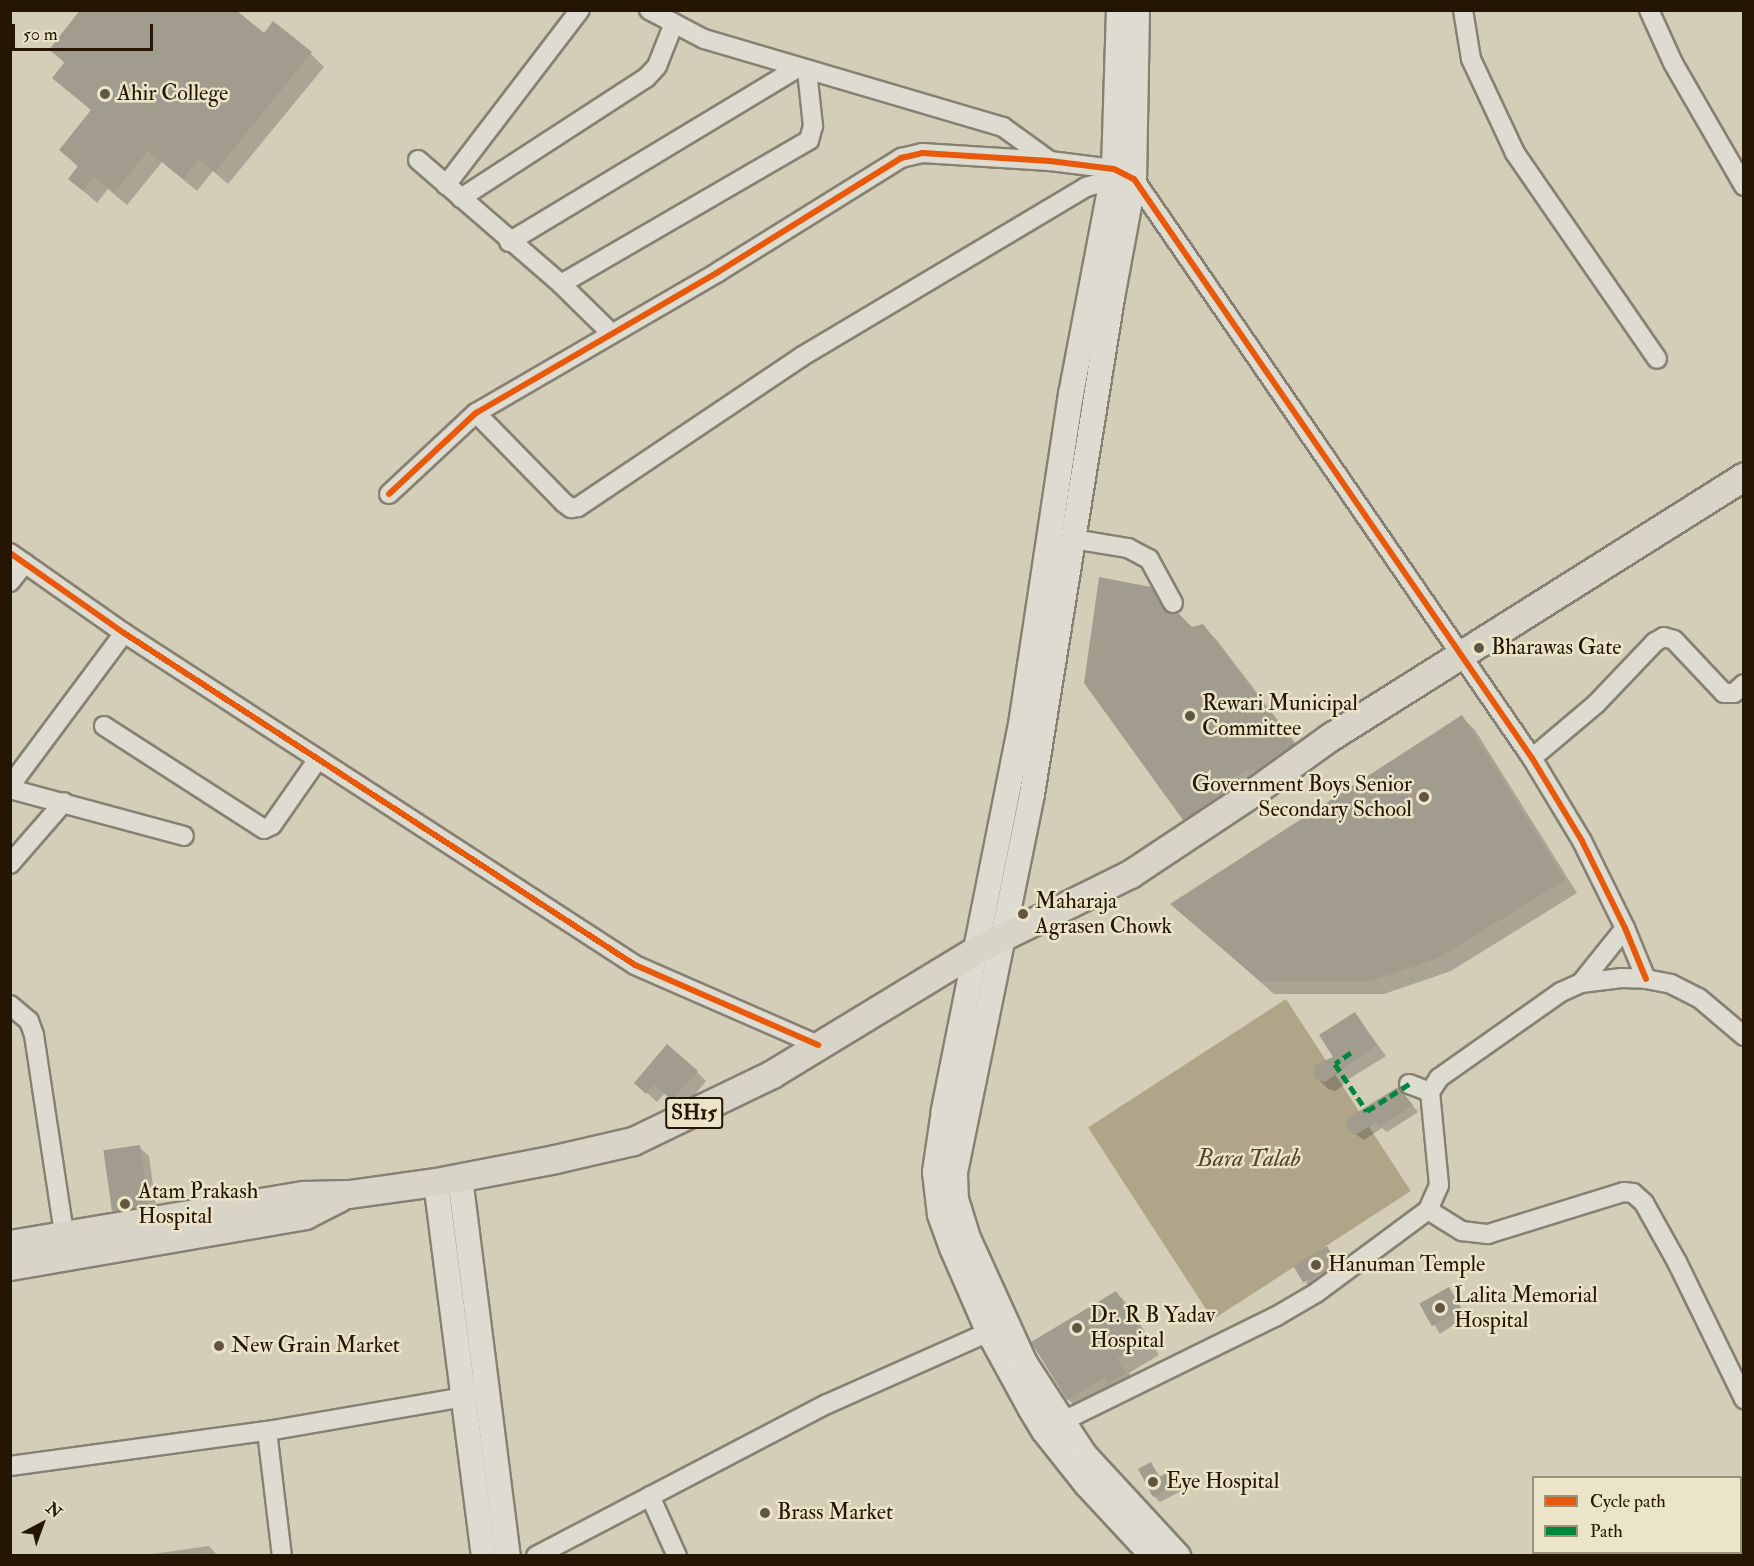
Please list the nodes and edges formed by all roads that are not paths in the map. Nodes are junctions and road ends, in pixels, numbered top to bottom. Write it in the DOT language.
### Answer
graph roads {
  1 [pos="580,10"];
  2 [pos="649,10"];
  3 [pos="1119,10"];
  4 [pos="1137,10"];
  5 [pos="1463,10"];
  6 [pos="1649,10"];
  7 [pos="674,23"];
  8 [pos="802,69"];
  9 [pos="417,160"];
  10 [pos="1050,161"];
  11 [pos="1123,181"];
  12 [pos="446,185"];
  13 [pos="1743,186"];
  14 [pos="460,198"];
  15 [pos="509,242"];
  16 [pos="561,284"];
  17 [pos="611,333"];
  18 [pos="1657,359"];
  19 [pos="476,413"];
  20 [pos="1743,476"];
  21 [pos="389,494"];
  22 [pos="1073,540"];
  23 [pos="18,558"];
  24 [pos="10,582"];
  25 [pos="1173,603"];
  26 [pos="124,633"];
  27 [pos="1461,652"];
  28 [pos="1743,684"];
  29 [pos="104,726"];
  30 [pos="1532,758"];
  31 [pos="318,759"];
  32 [pos="10,788"];
  33 [pos="64,802"];
  34 [pos="184,836"];
  35 [pos="10,864"];
  36 [pos="1625,928"];
  37 [pos="1003,937"];
  38 [pos="976,950"];
  39 [pos="1646,979"];
  40 [pos="1581,983"];
  41 [pos="10,1005"];
  42 [pos="1743,1036"];
  43 [pos="818,1045"];
  44 [pos="1409,1084"];
  45 [pos="1430,1092"];
  46 [pos="448,1180"];
  47 [pos="1428,1210"];
  48 [pos="10,1244"];
  49 [pos="67,1247"];
  50 [pos="10,1266"];
  51 [pos="997,1329"];
  52 [pos="476,1395"];
  53 [pos="1743,1398"];
  54 [pos="1053,1426"];
  55 [pos="267,1431"];
  56 [pos="10,1466"];
  57 [pos="650,1496"];
  58 [pos="282,1556"];
  59 [pos="484,1556"];
  60 [pos="508,1556"];
  61 [pos="536,1556"];
  62 [pos="677,1556"];
  63 [pos="1152,1556"];
  64 [pos="1178,1556"];
  1 -- 12 [label="street"];
  2 -- 7 [label="street"];
  3 -- 11 [label="main road"];
  4 -- 11 [label="main road"];
  5 -- 18 [label="street"];
  6 -- 13 [label="street"];
  7 -- 8 [label="street"];
  7 -- 14 [label="street"];
  8 -- 10 [label="street"];
  8 -- 15 [label="street"];
  8 -- 16 [label="street"];
  9 -- 12 [label="street"];
  10 -- 11 [label="street"];
  10 -- 17 [label="street"];
  11 -- 19 [label="street"];
  11 -- 22 [label="main road"];
  11 -- 27 [label="street"];
  11 -- 38 [label="main road"];
  12 -- 14 [label="street"];
  14 -- 15 [label="street"];
  15 -- 16 [label="street"];
  16 -- 17 [label="street"];
  17 -- 19 [label="street"];
  19 -- 21 [label="street"];
  20 -- 27 [label="main road"];
  22 -- 25 [label="street"];
  22 -- 37 [label="main road"];
  23 -- 24 [label="street"];
  23 -- 26 [label="street"];
  26 -- 31 [label="street"];
  26 -- 32 [label="street"];
  27 -- 30 [label="street"];
  27 -- 37 [label="main road"];
  28 -- 30 [label="street"];
  29 -- 31 [label="street"];
  30 -- 36 [label="street"];
  31 -- 43 [label="street"];
  32 -- 33 [label="street"];
  33 -- 34 [label="street"];
  33 -- 35 [label="street"];
  36 -- 39 [label="street"];
  36 -- 40 [label="street"];
  37 -- 38 [label="main road, SH15"];
  37 -- 51 [label="main road"];
  38 -- 43 [label="main road, SH15"];
  38 -- 51 [label="main road"];
  39 -- 40 [label="street"];
  39 -- 42 [label="street"];
  40 -- 45 [label="street"];
  41 -- 49 [label="street"];
  43 -- 46 [label="main road, SH15"];
  44 -- 45 [label="street"];
  45 -- 47 [label="street"];
  46 -- 49 [label="main road, SH15"];
  46 -- 52 [label="main road"];
  47 -- 53 [label="street"];
  47 -- 54 [label="street"];
  48 -- 49 [label="main road, SH15"];
  49 -- 50 [label="main road, SH15"];
  51 -- 54 [label="main road"];
  51 -- 57 [label="street"];
  52 -- 55 [label="street"];
  52 -- 59 [label="main road"];
  52 -- 60 [label="main road"];
  54 -- 63 [label="main road"];
  54 -- 64 [label="main road"];
  55 -- 56 [label="street"];
  55 -- 58 [label="street"];
  57 -- 61 [label="street"];
  57 -- 62 [label="street"];
}
